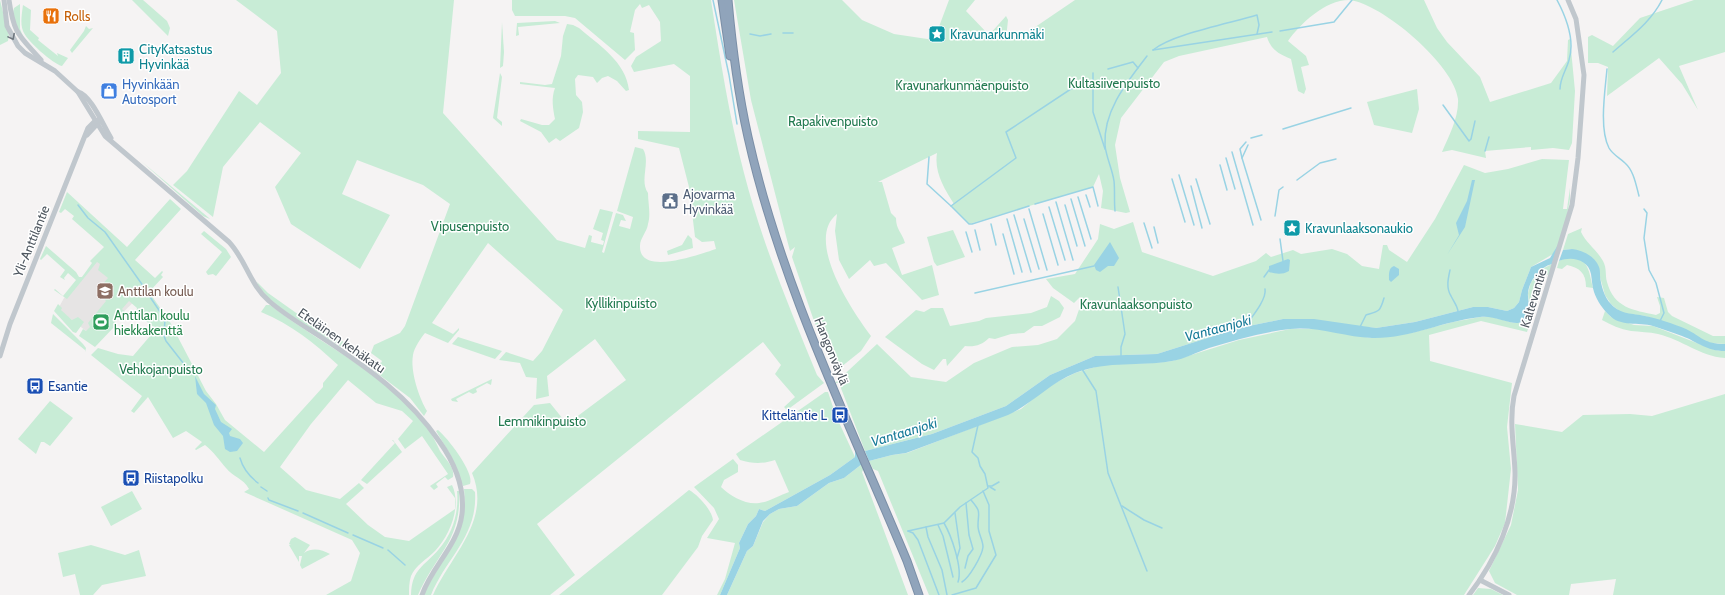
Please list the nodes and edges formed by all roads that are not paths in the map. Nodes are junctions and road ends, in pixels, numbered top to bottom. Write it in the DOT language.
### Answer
graph roads {
  1 [pos="4,0"];
  2 [pos="9,0"];
  3 [pos="722,0"];
  4 [pos="728,0"];
  5 [pos="1568,0"];
  6 [pos="41,61"];
  7 [pos="742,108"];
  8 [pos="97,121"];
  9 [pos="0,356"];
  10 [pos="1480,580"];
  11 [pos="422,595"];
  12 [pos="919,595"];
  13 [pos="1469,595"];
  14 [pos="1509,595"];
  1 -- 6 [label="street, Eteläinen kehäkatu, one-way"];
  2 -- 6 [label="street, Eteläinen kehäkatu"];
  3 -- 7 [label="highway, Hangonväylä"];
  4 -- 7 [label="highway, Hangonväylä"];
  5 -- 10 [label="street, Kaltevantie"];
  6 -- 8 [label="street, Eteläinen kehäkatu"];
  7 -- 12 [label="highway, Hangonväylä"];
  8 -- 9 [label="street, Yli-Anttilantie"];
  8 -- 11 [label="street, Eteläinen kehäkatu"];
  10 -- 13 [label="street, Kaltevantie"];
  10 -- 14 [label="street"];
}
